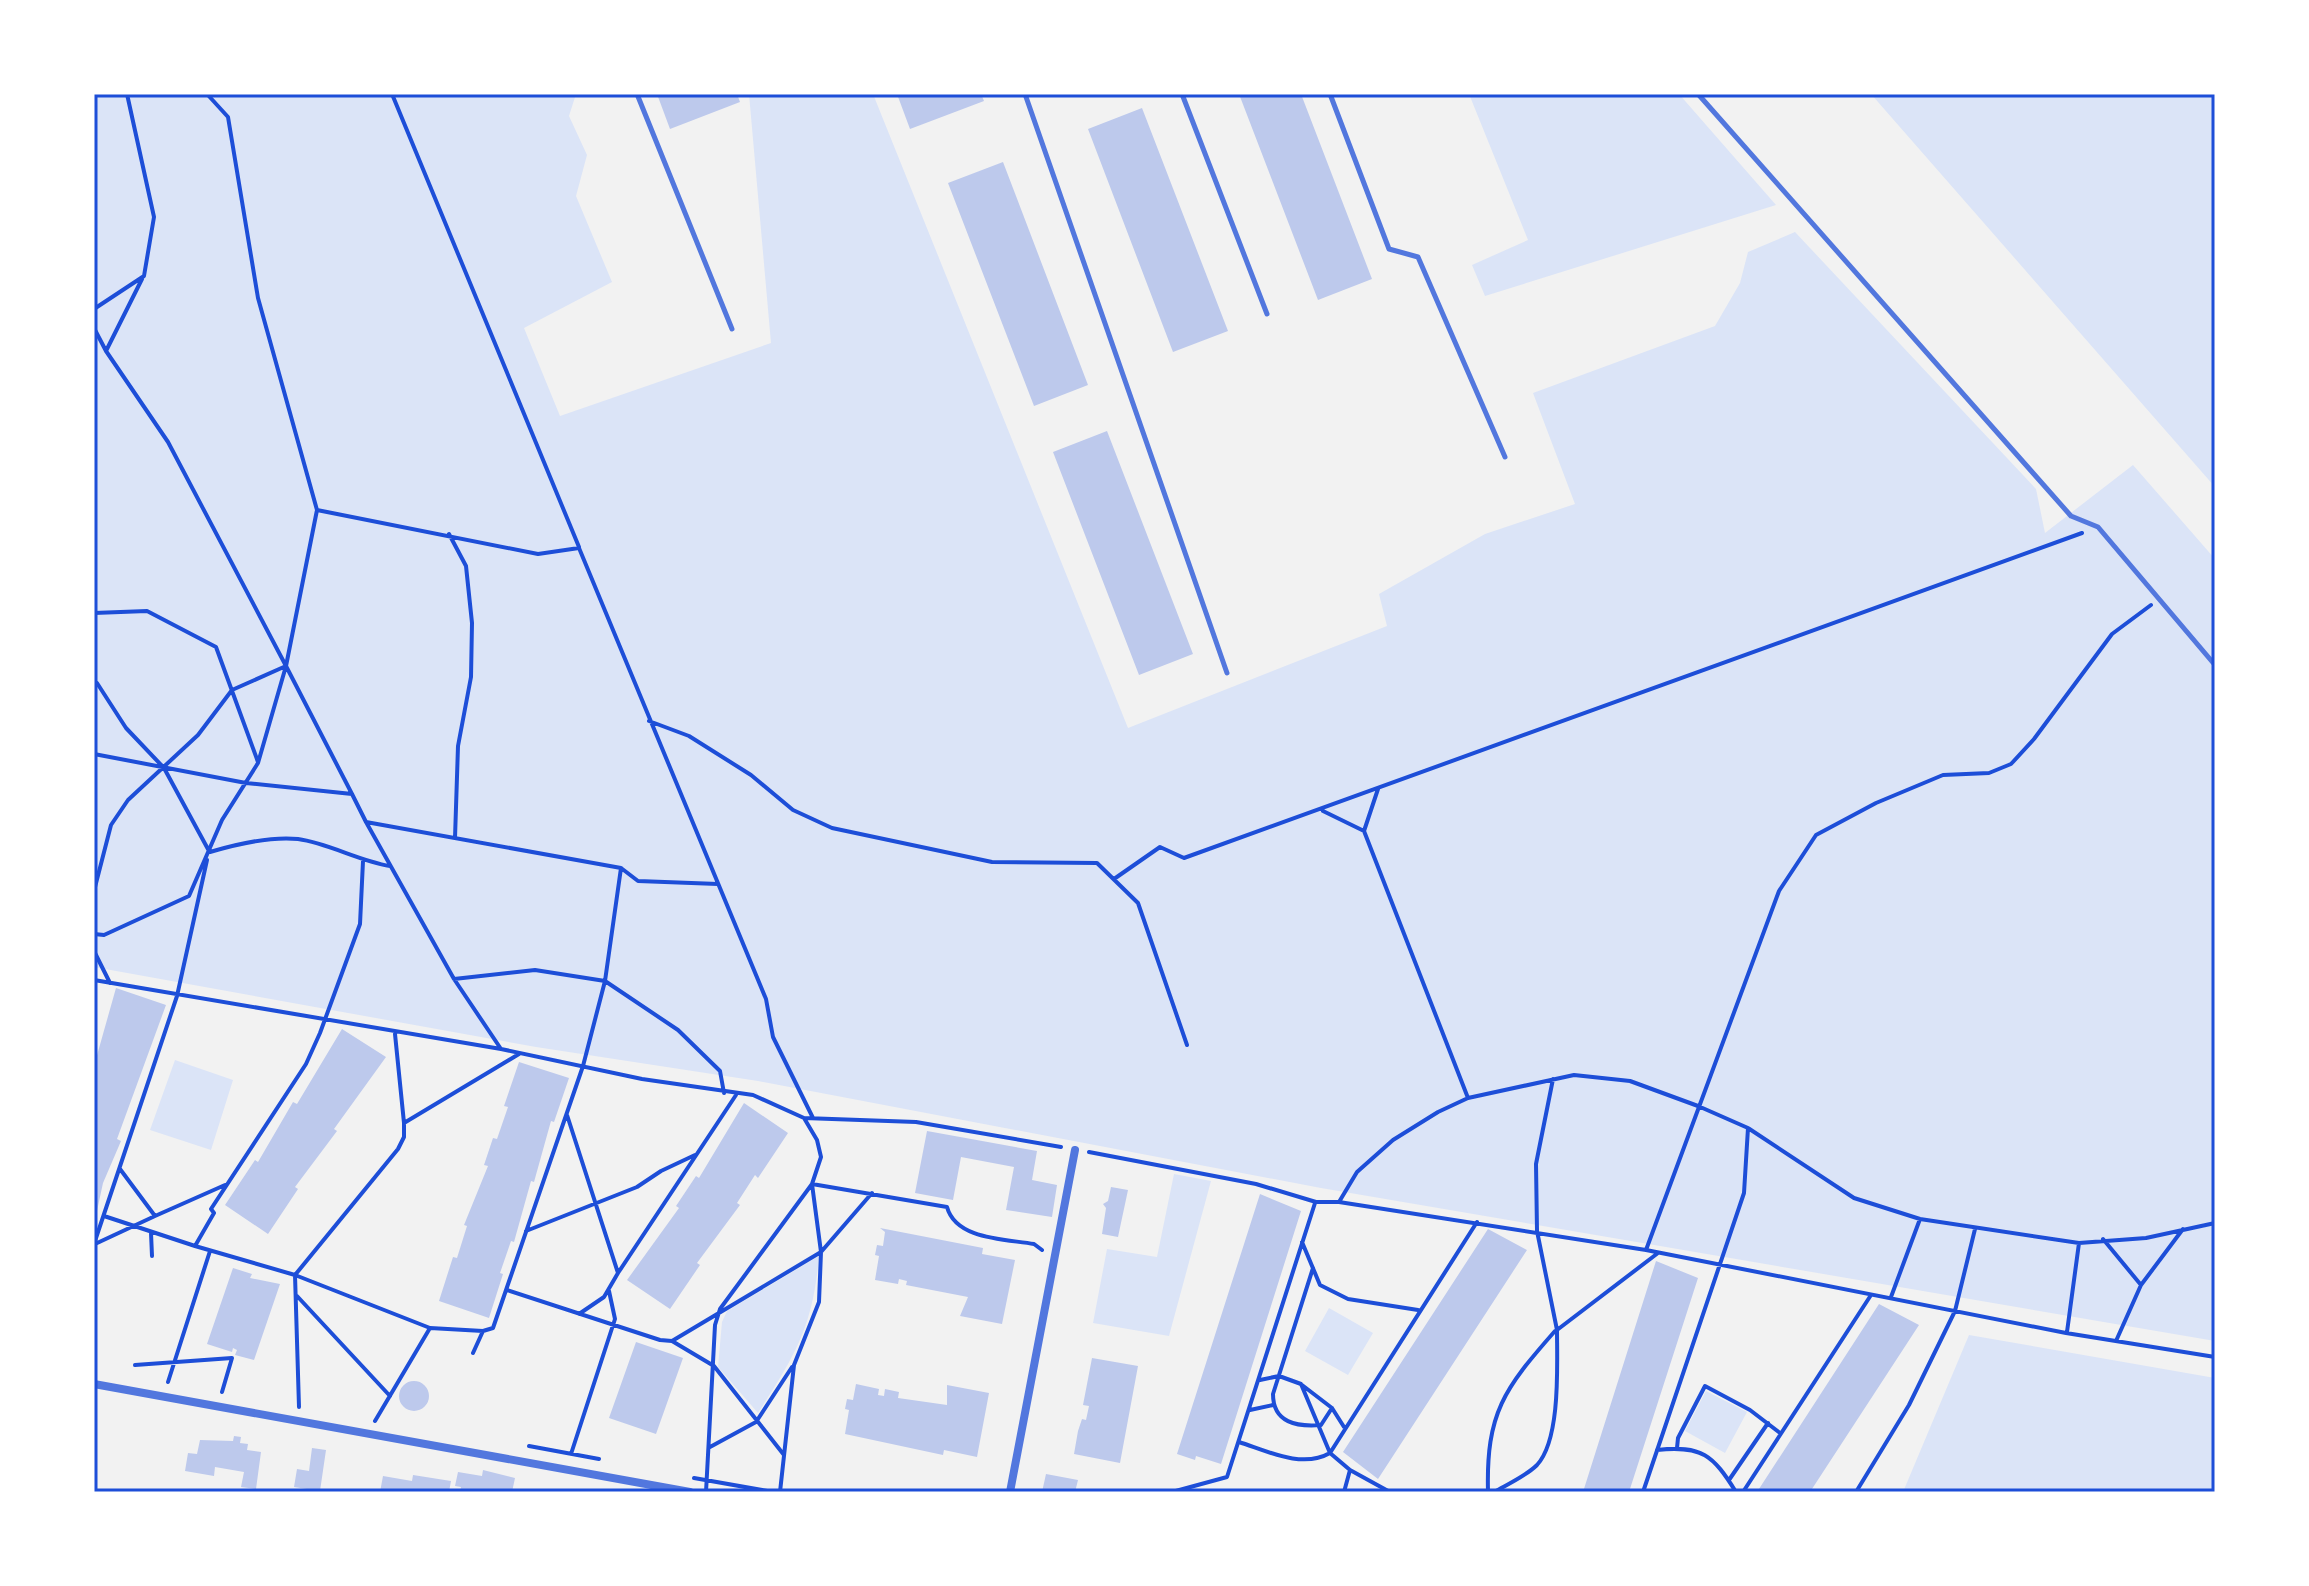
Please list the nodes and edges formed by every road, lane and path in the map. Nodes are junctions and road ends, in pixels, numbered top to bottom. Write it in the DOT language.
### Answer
graph roads {
  1 [pos="127,94"];
  2 [pos="207,94"];
  3 [pos="392,94"];
  4 [pos="637,94"];
  5 [pos="1025,94"];
  6 [pos="1182,94"];
  7 [pos="1330,94"];
  8 [pos="1698,94"];
  9 [pos="144,276"];
  10 [pos="94,309"];
  11 [pos="1267,314"];
  12 [pos="94,328"];
  13 [pos="732,329"];
  14 [pos="106,351"];
  15 [pos="1505,457"];
  16 [pos="317,510"];
  17 [pos="2098,527"];
  18 [pos="449,534"];
  19 [pos="579,548"];
  20 [pos="2159,599"];
  21 [pos="94,613"];
  22 [pos="2215,665"];
  23 [pos="286,666"];
  24 [pos="1227,673"];
  25 [pos="94,684"];
  26 [pos="232,690"];
  27 [pos="649,721"];
  28 [pos="94,754"];
  29 [pos="258,763"];
  30 [pos="164,768"];
  31 [pos="246,783"];
  32 [pos="1378,789"];
  33 [pos="352,794"];
  34 [pos="1323,811"];
  35 [pos="366,822"];
  36 [pos="1364,831"];
  37 [pos="455,838"];
  38 [pos="209,852"];
  39 [pos="363,861"];
  40 [pos="390,866"];
  41 [pos="621,868"];
  42 [pos="1114,879"];
  43 [pos="718,884"];
  44 [pos="94,891"];
  45 [pos="94,934"];
  46 [pos="94,951"];
  47 [pos="454,979"];
  48 [pos="94,980"];
  49 [pos="605,981"];
  50 [pos="110,983"];
  51 [pos="177,996"];
  52 [pos="324,1019"];
  53 [pos="395,1032"];
  54 [pos="1187,1045"];
  55 [pos="501,1049"];
  56 [pos="520,1053"];
  57 [pos="583,1066"];
  58 [pos="1553,1078"];
  59 [pos="724,1093"];
  60 [pos="736,1094"];
  61 [pos="1468,1098"];
  62 [pos="1698,1106"];
  63 [pos="566,1113"];
  64 [pos="804,1118"];
  65 [pos="813,1118"];
  66 [pos="404,1123"];
  67 [pos="1748,1128"];
  68 [pos="1075,1150"];
  69 [pos="696,1155"];
  70 [pos="120,1169"];
  71 [pos="812,1184"];
  72 [pos="228,1185"];
  73 [pos="872,1193"];
  74 [pos="1316,1202"];
  75 [pos="1339,1202"];
  76 [pos="595,1205"];
  77 [pos="104,1216"];
  78 [pos="155,1216"];
  79 [pos="1920,1219"];
  80 [pos="1477,1222"];
  81 [pos="2215,1223"];
  82 [pos="131,1227"];
  83 [pos="1975,1229"];
  84 [pos="2184,1229"];
  85 [pos="526,1231"];
  86 [pos="1537,1231"];
  87 [pos="151,1233"];
  88 [pos="2103,1239"];
  89 [pos="1302,1242"];
  90 [pos="2079,1243"];
  91 [pos="94,1244"];
  92 [pos="195,1246"];
  93 [pos="210,1250"];
  94 [pos="1646,1250"];
  95 [pos="821,1252"];
  96 [pos="1658,1253"];
  97 [pos="152,1256"];
  98 [pos="1043,1258"];
  99 [pos="1717,1267"];
  100 [pos="1313,1268"];
  101 [pos="618,1273"];
  102 [pos="295,1275"];
  103 [pos="2141,1285"];
  104 [pos="506,1290"];
  105 [pos="608,1290"];
  106 [pos="1871,1295"];
  107 [pos="297,1296"];
  108 [pos="1891,1297"];
  109 [pos="1418,1310"];
  110 [pos="1955,1311"];
  111 [pos="579,1314"];
  112 [pos="718,1315"];
  113 [pos="613,1325"];
  114 [pos="430,1328"];
  115 [pos="1557,1330"];
  116 [pos="483,1331"];
  117 [pos="2066,1333"];
  118 [pos="672,1341"];
  119 [pos="2116,1341"];
  120 [pos="473,1353"];
  121 [pos="2215,1357"];
  122 [pos="174,1362"];
  123 [pos="135,1365"];
  124 [pos="794,1365"];
  125 [pos="714,1366"];
  126 [pos="1279,1376"];
  127 [pos="1260,1380"];
  128 [pos="168,1382"];
  129 [pos="94,1384"];
  130 [pos="1301,1384"];
  131 [pos="222,1392"];
  132 [pos="390,1396"];
  133 [pos="1273,1405"];
  134 [pos="299,1407"];
  135 [pos="1332,1408"];
  136 [pos="1250,1410"];
  137 [pos="759,1419"];
  138 [pos="375,1421"];
  139 [pos="1768,1423"];
  140 [pos="1321,1425"];
  141 [pos="1344,1427"];
  142 [pos="1781,1433"];
  143 [pos="1239,1442"];
  144 [pos="710,1447"];
  145 [pos="1677,1448"];
  146 [pos="1657,1450"];
  147 [pos="1330,1453"];
  148 [pos="784,1455"];
  149 [pos="569,1468"];
  150 [pos="1350,1470"];
  151 [pos="1729,1480"];
  152 [pos="690,1492"];
  153 [pos="706,1492"];
  154 [pos="780,1492"];
  155 [pos="1010,1492"];
  156 [pos="1172,1492"];
  157 [pos="1344,1492"];
  158 [pos="1390,1492"];
  159 [pos="1488,1492"];
  160 [pos="1494,1492"];
  161 [pos="1643,1492"];
  162 [pos="1736,1492"];
  163 [pos="1743,1492"];
  164 [pos="1856,1492"];
  1 -- 9 [label="path"];
  2 -- 16 [label="path"];
  3 -- 19 [label="path"];
  4 -- 13 [label="lane"];
  5 -- 24 [label="lane"];
  6 -- 11 [label="lane"];
  7 -- 15 [label="lane"];
  8 -- 17 [label="lane"];
  9 -- 10 [label="path"];
  9 -- 14 [label="path"];
  12 -- 14 [label="path"];
  14 -- 23 [label="path"];
  16 -- 18 [label="path"];
  16 -- 23 [label="path"];
  17 -- 20 [label="lane"];
  17 -- 32 [label="path"];
  18 -- 19 [label="path"];
  18 -- 37 [label="path"];
  19 -- 27 [label="path"];
  20 -- 22 [label="lane"];
  20 -- 62 [label="path"];
  21 -- 26 [label="path"];
  23 -- 26 [label="path"];
  23 -- 29 [label="path"];
  23 -- 33 [label="path"];
  25 -- 30 [label="path"];
  26 -- 29 [label="path"];
  26 -- 30 [label="path"];
  27 -- 42 [label="path"];
  27 -- 43 [label="path"];
  28 -- 30 [label="path"];
  29 -- 31 [label="path"];
  30 -- 31 [label="path"];
  30 -- 38 [label="path"];
  30 -- 44 [label="path"];
  31 -- 33 [label="path"];
  31 -- 38 [label="path"];
  32 -- 34 [label="path"];
  32 -- 36 [label="path"];
  33 -- 35 [label="path"];
  34 -- 36 [label="path"];
  34 -- 42 [label="path"];
  35 -- 37 [label="path"];
  35 -- 40 [label="path"];
  36 -- 61 [label="path"];
  37 -- 41 [label="path"];
  38 -- 39 [label="path"];
  38 -- 45 [label="path"];
  38 -- 51 [label="path"];
  39 -- 40 [label="path"];
  39 -- 52 [label="path"];
  40 -- 47 [label="path"];
  41 -- 43 [label="path"];
  41 -- 49 [label="path"];
  42 -- 54 [label="path"];
  43 -- 65 [label="path"];
  46 -- 50 [label="path"];
  47 -- 49 [label="path"];
  47 -- 55 [label="path"];
  48 -- 50 [label="path"];
  49 -- 57 [label="path"];
  49 -- 59 [label="path"];
  50 -- 51 [label="path"];
  51 -- 52 [label="path"];
  51 -- 70 [label="path"];
  52 -- 53 [label="path"];
  52 -- 72 [label="path"];
  53 -- 55 [label="path"];
  53 -- 66 [label="path"];
  55 -- 56 [label="path"];
  56 -- 57 [label="path"];
  56 -- 66 [label="path"];
  57 -- 59 [label="path"];
  57 -- 63 [label="path"];
  58 -- 61 [label="path"];
  58 -- 62 [label="path"];
  58 -- 86 [label="path"];
  59 -- 60 [label="path"];
  60 -- 64 [label="path"];
  60 -- 69 [label="path"];
  61 -- 75 [label="path"];
  62 -- 67 [label="path"];
  62 -- 94 [label="path"];
  63 -- 76 [label="path"];
  63 -- 85 [label="path"];
  64 -- 65 [label="path"];
  64 -- 71 [label="path"];
  65 -- 68 [label="path"];
  66 -- 102 [label="path"];
  67 -- 79 [label="path"];
  67 -- 99 [label="path"];
  68 -- 74 [label="path"];
  68 -- 155 [label="street"];
  69 -- 76 [label="path"];
  69 -- 101 [label="path"];
  70 -- 77 [label="path"];
  70 -- 78 [label="path"];
  71 -- 73 [label="path"];
  71 -- 95 [label="path"];
  71 -- 112 [label="path"];
  72 -- 78 [label="path"];
  72 -- 92 [label="path"];
  73 -- 95 [label="path"];
  73 -- 98 [label="path"];
  74 -- 75 [label="path"];
  74 -- 89 [label="path"];
  75 -- 80 [label="path"];
  76 -- 85 [label="path"];
  76 -- 101 [label="path"];
  77 -- 82 [label="path"];
  77 -- 91 [label="path"];
  78 -- 82 [label="path"];
  79 -- 83 [label="path"];
  79 -- 108 [label="path"];
  80 -- 86 [label="path"];
  80 -- 109 [label="path"];
  81 -- 84 [label="path"];
  82 -- 87 [label="path"];
  82 -- 91 [label="path"];
  83 -- 90 [label="path"];
  83 -- 110 [label="path"];
  84 -- 88 [label="path"];
  84 -- 103 [label="path"];
  85 -- 104 [label="path"];
  86 -- 94 [label="path"];
  86 -- 115 [label="path"];
  87 -- 92 [label="path"];
  87 -- 97 [label="path"];
  88 -- 90 [label="path"];
  88 -- 103 [label="path"];
  89 -- 100 [label="path"];
  89 -- 127 [label="path"];
  90 -- 117 [label="path"];
  92 -- 93 [label="path"];
  93 -- 102 [label="path"];
  93 -- 122 [label="path"];
  94 -- 96 [label="path"];
  95 -- 112 [label="path"];
  95 -- 124 [label="path"];
  96 -- 99 [label="path"];
  96 -- 115 [label="path"];
  99 -- 106 [label="path"];
  99 -- 146 [label="path"];
  100 -- 109 [label="path"];
  100 -- 126 [label="path"];
  101 -- 105 [label="path"];
  102 -- 107 [label="path"];
  102 -- 114 [label="path"];
  103 -- 119 [label="path"];
  104 -- 111 [label="path"];
  104 -- 116 [label="path"];
  105 -- 111 [label="path"];
  105 -- 113 [label="path"];
  106 -- 108 [label="path"];
  106 -- 142 [label="path"];
  107 -- 132 [label="path"];
  107 -- 134 [label="path"];
  108 -- 110 [label="path"];
  109 -- 141 [label="path"];
  110 -- 117 [label="path"];
  110 -- 164 [label="path"];
  111 -- 113 [label="path"];
  112 -- 118 [label="path"];
  112 -- 125 [label="path"];
  113 -- 118 [label="path"];
  113 -- 149 [label="path"];
  114 -- 116 [label="path"];
  114 -- 132 [label="path"];
  115 -- 159 [label="path"];
  115 -- 160 [label="path"];
  116 -- 120 [label="path"];
  117 -- 119 [label="path"];
  118 -- 125 [label="path"];
  119 -- 121 [label="path"];
  122 -- 123 [label="path"];
  122 -- 128 [label="path"];
  122 -- 131 [label="path"];
  124 -- 137 [label="path"];
  124 -- 148 [label="path"];
  125 -- 137 [label="path"];
  125 -- 144 [label="path"];
  126 -- 127 [label="path"];
  126 -- 130 [label="path"];
  126 -- 133 [label="path"];
  127 -- 136 [label="path"];
  129 -- 149 [label="street"];
  130 -- 135 [label="path"];
  130 -- 140 [label="path"];
  132 -- 138 [label="path"];
  133 -- 136 [label="path"];
  133 -- 140 [label="path"];
  135 -- 140 [label="path"];
  135 -- 141 [label="path"];
  136 -- 143 [label="path"];
  137 -- 144 [label="path"];
  137 -- 148 [label="path"];
  139 -- 142 [label="path"];
  139 -- 145 [label="path"];
  139 -- 151 [label="path"];
  140 -- 147 [label="path"];
  141 -- 147 [label="path"];
  142 -- 163 [label="path"];
  143 -- 147 [label="path"];
  143 -- 156 [label="path"];
  144 -- 153 [label="path"];
  145 -- 146 [label="path"];
  145 -- 151 [label="path"];
  146 -- 161 [label="path"];
  147 -- 150 [label="path"];
  148 -- 154 [label="path"];
  149 -- 152 [label="street"];
  150 -- 157 [label="path"];
  150 -- 158 [label="path"];
  151 -- 162 [label="path"];
}
